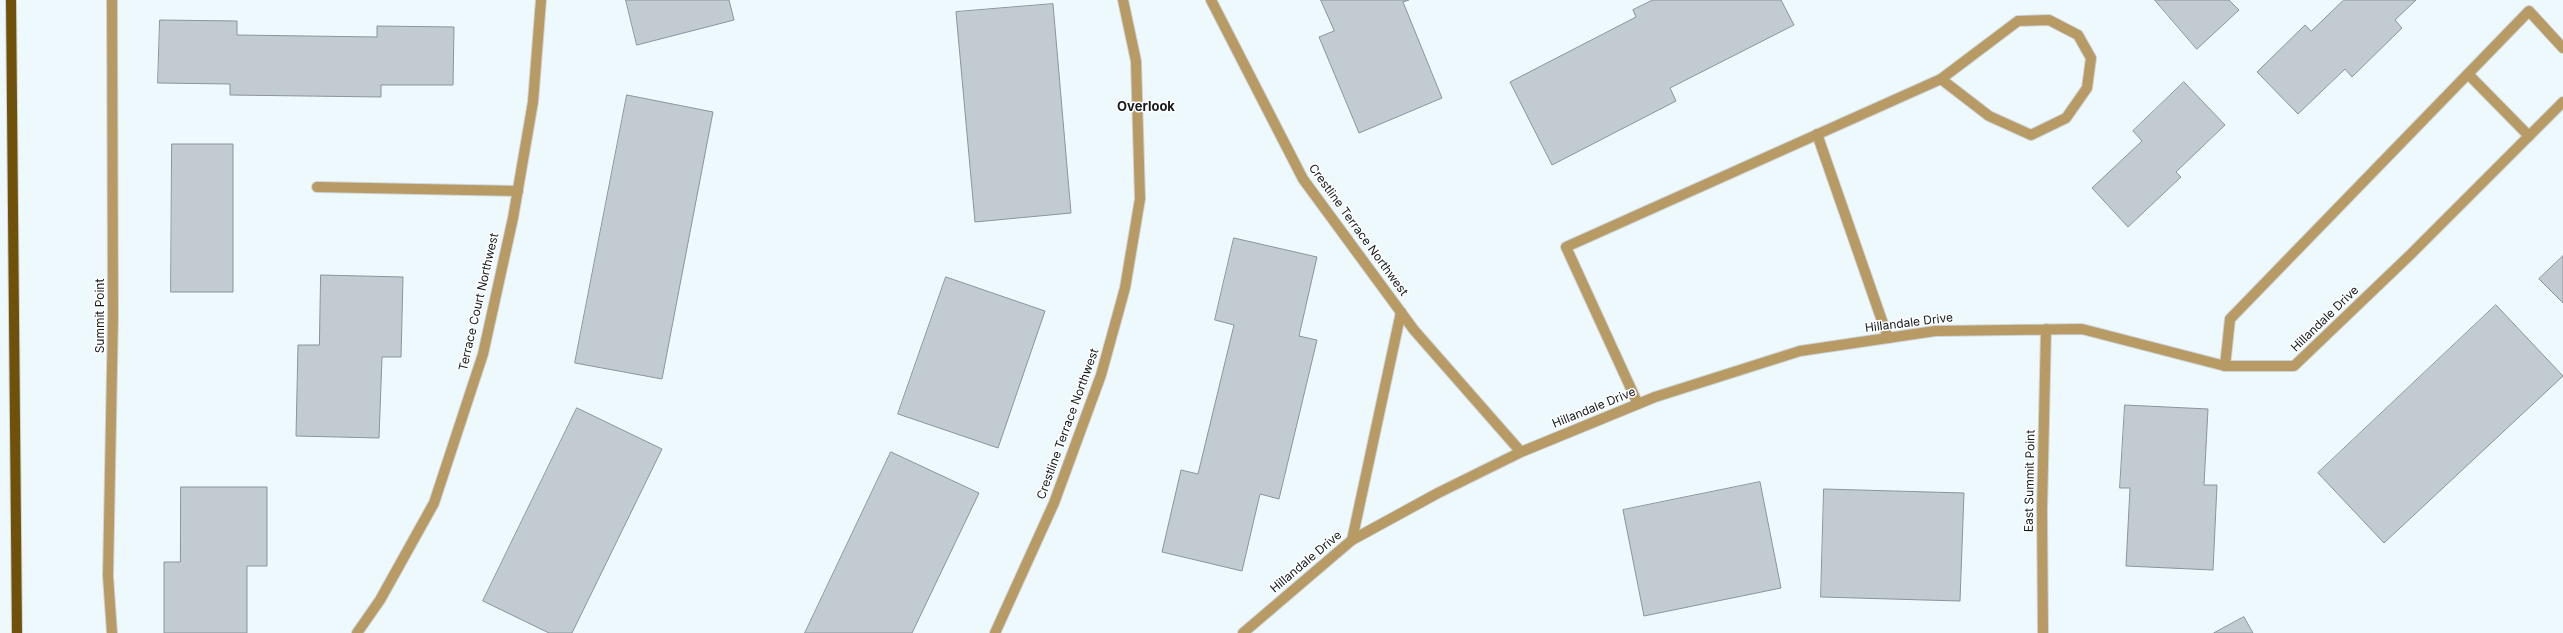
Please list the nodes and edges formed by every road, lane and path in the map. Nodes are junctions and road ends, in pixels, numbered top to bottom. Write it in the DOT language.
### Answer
graph roads {
  1 [pos="11,0"];
  2 [pos="112,0"];
  3 [pos="541,0"];
  4 [pos="1123,0"];
  5 [pos="1211,0"];
  6 [pos="2563,48"];
  7 [pos="2468,74"];
  8 [pos="1941,79"];
  9 [pos="2563,102"];
  10 [pos="1817,134"];
  11 [pos="2529,136"];
  12 [pos="317,187"];
  13 [pos="518,191"];
  14 [pos="1401,312"];
  15 [pos="2046,329"];
  16 [pos="1888,338"];
  17 [pos="2225,366"];
  18 [pos="1638,404"];
  19 [pos="1520,452"];
  20 [pos="1352,540"];
  21 [pos="18,633"];
  22 [pos="112,633"];
  23 [pos="357,633"];
  24 [pos="994,633"];
  25 [pos="1243,633"];
  26 [pos="2043,633"];
  1 -- 21 [label="main road"];
  2 -- 22 [label="street, Summit Point"];
  3 -- 13 [label="street, Terrace Court Northwest"];
  4 -- 24 [label="street, Crestline Terrace Northwest"];
  5 -- 14 [label="street, Crestline Terrace Northwest"];
  6 -- 7 [label="street"];
  7 -- 11 [label="street"];
  7 -- 17 [label="street"];
  8 -- 8 [label="street"];
  8 -- 10 [label="street"];
  9 -- 11 [label="street, Hillandale Drive"];
  10 -- 16 [label="street"];
  10 -- 18 [label="street"];
  11 -- 17 [label="street, Hillandale Drive"];
  12 -- 13 [label="street"];
  13 -- 23 [label="street, Terrace Court Northwest"];
  14 -- 19 [label="street, Crestline Terrace Northwest"];
  14 -- 20 [label="street"];
  15 -- 16 [label="street, Hillandale Drive"];
  15 -- 17 [label="street, Hillandale Drive"];
  15 -- 26 [label="street, East Summit Point"];
  16 -- 18 [label="street, Hillandale Drive"];
  18 -- 19 [label="street, Hillandale Drive"];
  19 -- 20 [label="street, Hillandale Drive"];
  20 -- 25 [label="street, Hillandale Drive"];
}
